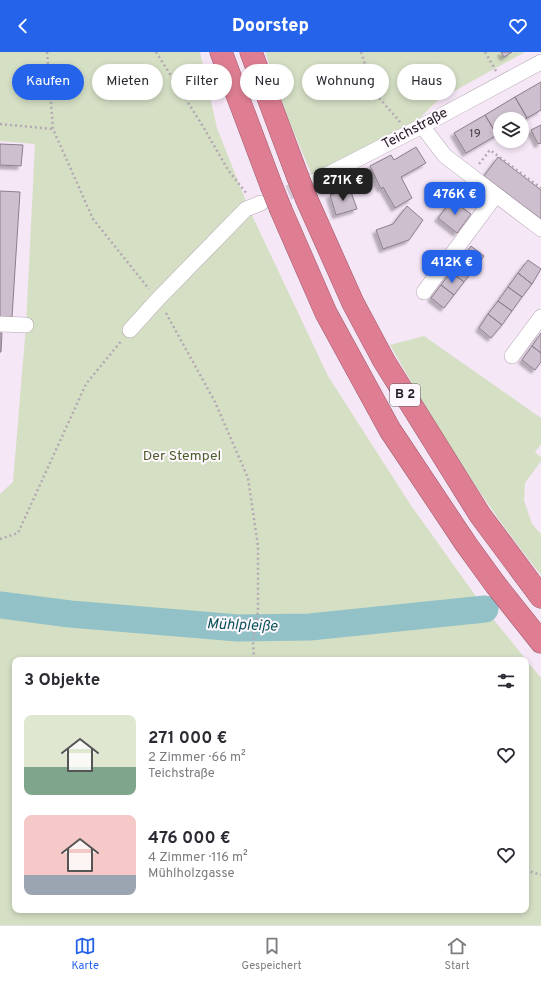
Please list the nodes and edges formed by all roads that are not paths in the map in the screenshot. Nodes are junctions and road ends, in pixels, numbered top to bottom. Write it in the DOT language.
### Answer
graph roads {
  1 [pos="221,52"];
  2 [pos="251,52"];
  3 [pos="541,62"];
  4 [pos="416,130"];
  5 [pos="305,186"];
  6 [pos="496,195"];
  7 [pos="267,201"];
  8 [pos="541,229"];
  9 [pos="424,292"];
  10 [pos="541,317"];
  11 [pos="0,324"];
  12 [pos="26,325"];
  13 [pos="130,330"];
  14 [pos="512,356"];
  15 [pos="541,597"];
  16 [pos="541,642"];
  1 -- 7 [label="highway, B 2"];
  2 -- 5 [label="highway, B 2"];
  3 -- 4 [label="street, Teichstraße"];
  4 -- 5 [label="street, Teichstraße"];
  4 -- 6 [label="street"];
  5 -- 15 [label="highway, B 2"];
  6 -- 8 [label="street"];
  6 -- 9 [label="street"];
  7 -- 13 [label="street"];
  7 -- 16 [label="highway, B 2"];
  10 -- 14 [label="street"];
  11 -- 12 [label="street"];
}
